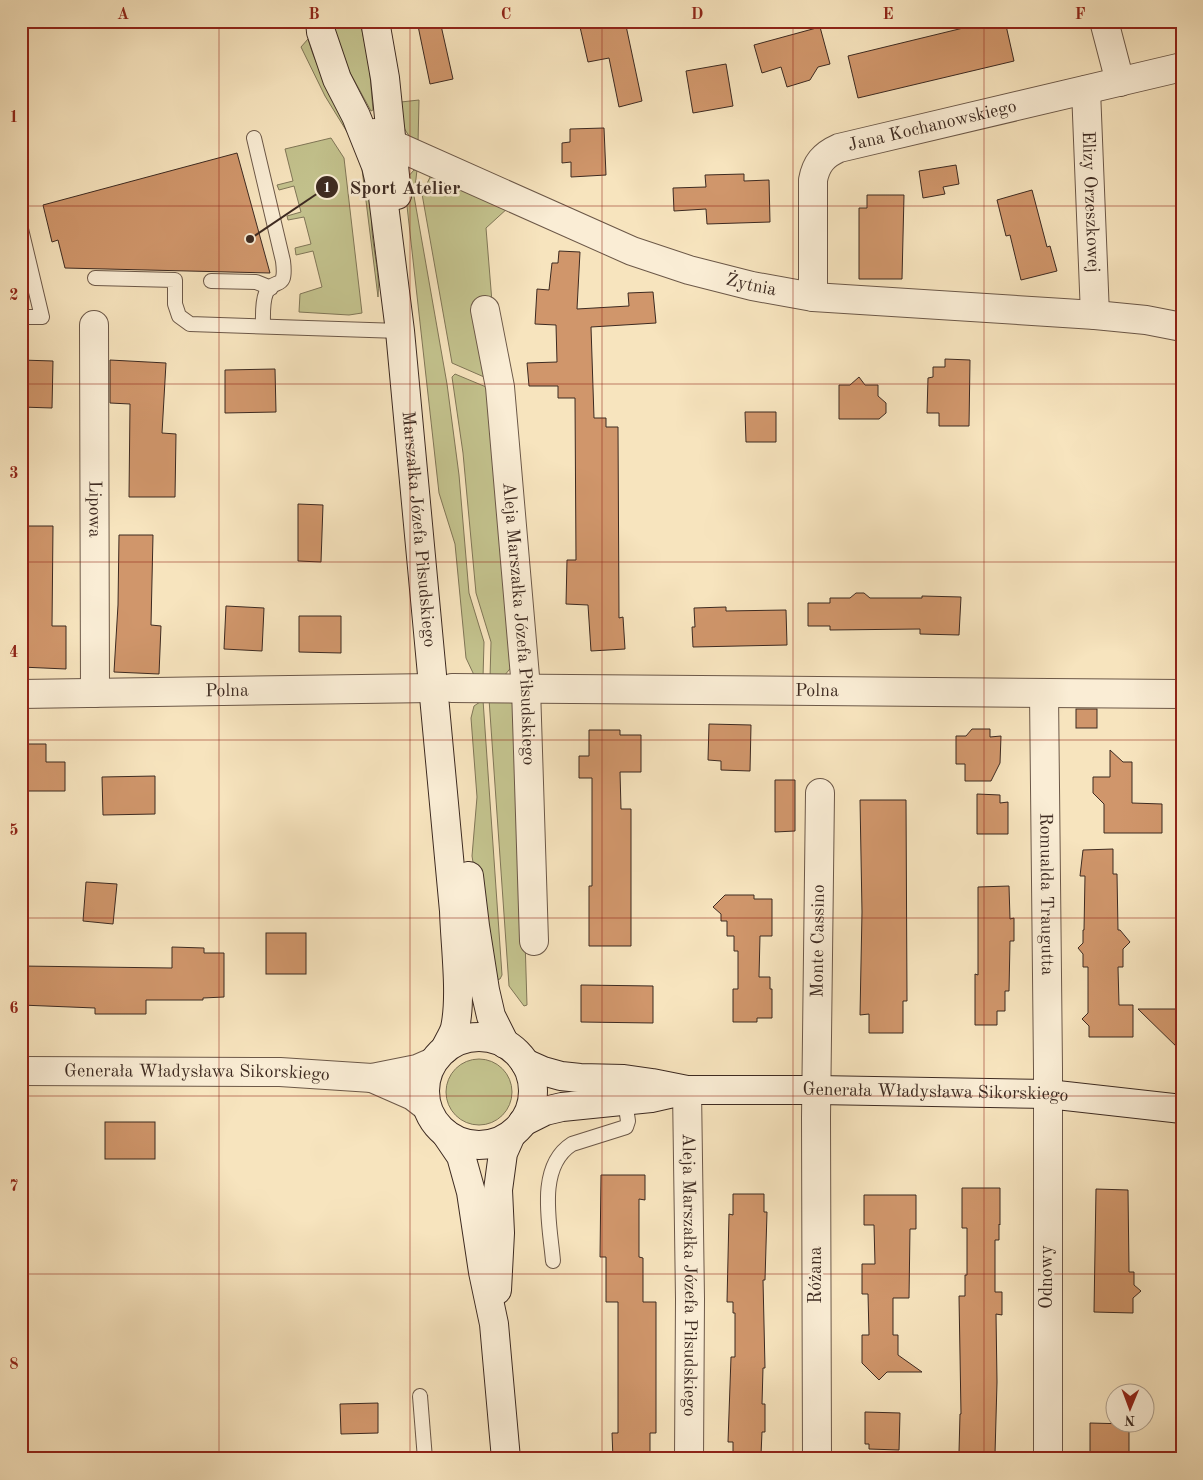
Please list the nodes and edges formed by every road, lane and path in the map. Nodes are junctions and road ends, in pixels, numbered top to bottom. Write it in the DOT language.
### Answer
graph roads {
  1 [pos="320,21"];
  2 [pos="375,21"];
  3 [pos="1104,21"];
  4 [pos="1182,67"];
  5 [pos="1120,82"];
  6 [pos="1086,90"];
  7 [pos="356,116"];
  8 [pos="254,138"];
  9 [pos="392,144"];
  10 [pos="21,229"];
  11 [pos="96,278"];
  12 [pos="211,281"];
  13 [pos="272,288"];
  14 [pos="813,297"];
  15 [pos="485,310"];
  16 [pos="1095,315"];
  17 [pos="21,317"];
  18 [pos="94,325"];
  19 [pos="263,326"];
  20 [pos="1182,327"];
  21 [pos="400,331"];
  22 [pos="442,688"];
  23 [pos="526,688"];
  24 [pos="96,693"];
  25 [pos="1044,693"];
  26 [pos="21,694"];
  27 [pos="1182,694"];
  28 [pos="820,793"];
  29 [pos="534,941"];
  30 [pos="505,1044"];
  31 [pos="439,1056"];
  32 [pos="525,1063"];
  33 [pos="21,1071"];
  34 [pos="372,1078"];
  35 [pos="687,1090"];
  36 [pos="816,1090"];
  37 [pos="1048,1094"];
  38 [pos="625,1101"];
  39 [pos="426,1106"];
  40 [pos="1182,1110"];
  41 [pos="517,1129"];
  42 [pos="446,1134"];
  43 [pos="553,1261"];
  44 [pos="494,1324"];
  45 [pos="420,1396"];
  46 [pos="425,1459"];
  47 [pos="506,1459"];
  48 [pos="689,1459"];
  49 [pos="817,1459"];
  50 [pos="1048,1459"];
  1 -- 7 [label="street, Marszałka Józefa Piłsudskiego"];
  2 -- 9 [label="street, Marszałka Józefa Piłsudskiego"];
  3 -- 5 [label="street"];
  4 -- 5 [label="street, Jana Kochanowskiego"];
  5 -- 6 [label="street, Jana Kochanowskiego"];
  6 -- 14 [label="street, Jana Kochanowskiego"];
  6 -- 16 [label="street, Elizy Orzeszkowej"];
  7 -- 9 [label="street, Żytnia"];
  7 -- 21 [label="street, Marszałka Józefa Piłsudskiego"];
  8 -- 13 [label="lane"];
  9 -- 14 [label="street, Żytnia"];
  9 -- 22 [label="street, Marszałka Józefa Piłsudskiego"];
  10 -- 17 [label="lane"];
  11 -- 19 [label="lane"];
  12 -- 13 [label="lane"];
  13 -- 19 [label="lane"];
  14 -- 16 [label="street, Żytnia"];
  15 -- 23 [label="street, Aleja Marszałka Józefa Piłsudskiego"];
  16 -- 20 [label="street, Żytnia"];
  18 -- 24 [label="street, Lipowa"];
  19 -- 21 [label="lane"];
  21 -- 22 [label="street, Marszałka Józefa Piłsudskiego"];
  22 -- 23 [label="street, Polna"];
  22 -- 24 [label="street, Polna"];
  22 -- 30 [label="street, Marszałka Józefa Piłsudskiego"];
  22 -- 31 [label="street, Marszałka Józefa Piłsudskiego"];
  23 -- 25 [label="street, Polna"];
  23 -- 29 [label="street, Aleja Marszałka Józefa Piłsudskiego"];
  24 -- 26 [label="street, Polna"];
  25 -- 27 [label="street, Polna"];
  25 -- 37 [label="street, Romualda Traugutta"];
  28 -- 36 [label="street, Monte Cassino"];
  30 -- 31 [label="street"];
  30 -- 32 [label="street"];
  31 -- 34 [label="street, Generała Władysława Sikorskiego"];
  31 -- 39 [label="street"];
  32 -- 35 [label="street, Generała Władysława Sikorskiego"];
  32 -- 41 [label="street"];
  33 -- 34 [label="street, Generała Władysława Sikorskiego"];
  34 -- 39 [label="street, Generała Władysława Sikorskiego"];
  35 -- 36 [label="street, Generała Władysława Sikorskiego"];
  35 -- 38 [label="street, Generała Władysława Sikorskiego"];
  35 -- 48 [label="street, Aleja Marszałka Józefa Piłsudskiego"];
  36 -- 37 [label="street, Generała Władysława Sikorskiego"];
  36 -- 49 [label="street, Różana"];
  37 -- 40 [label="street, Generała Władysława Sikorskiego"];
  37 -- 50 [label="street, Odnowy"];
  38 -- 41 [label="street, Generała Władysława Sikorskiego"];
  38 -- 43 [label="lane"];
  39 -- 42 [label="street"];
  41 -- 42 [label="street"];
  41 -- 44 [label="street"];
  42 -- 44 [label="street"];
  44 -- 47 [label="street"];
  45 -- 46 [label="lane"];
}
